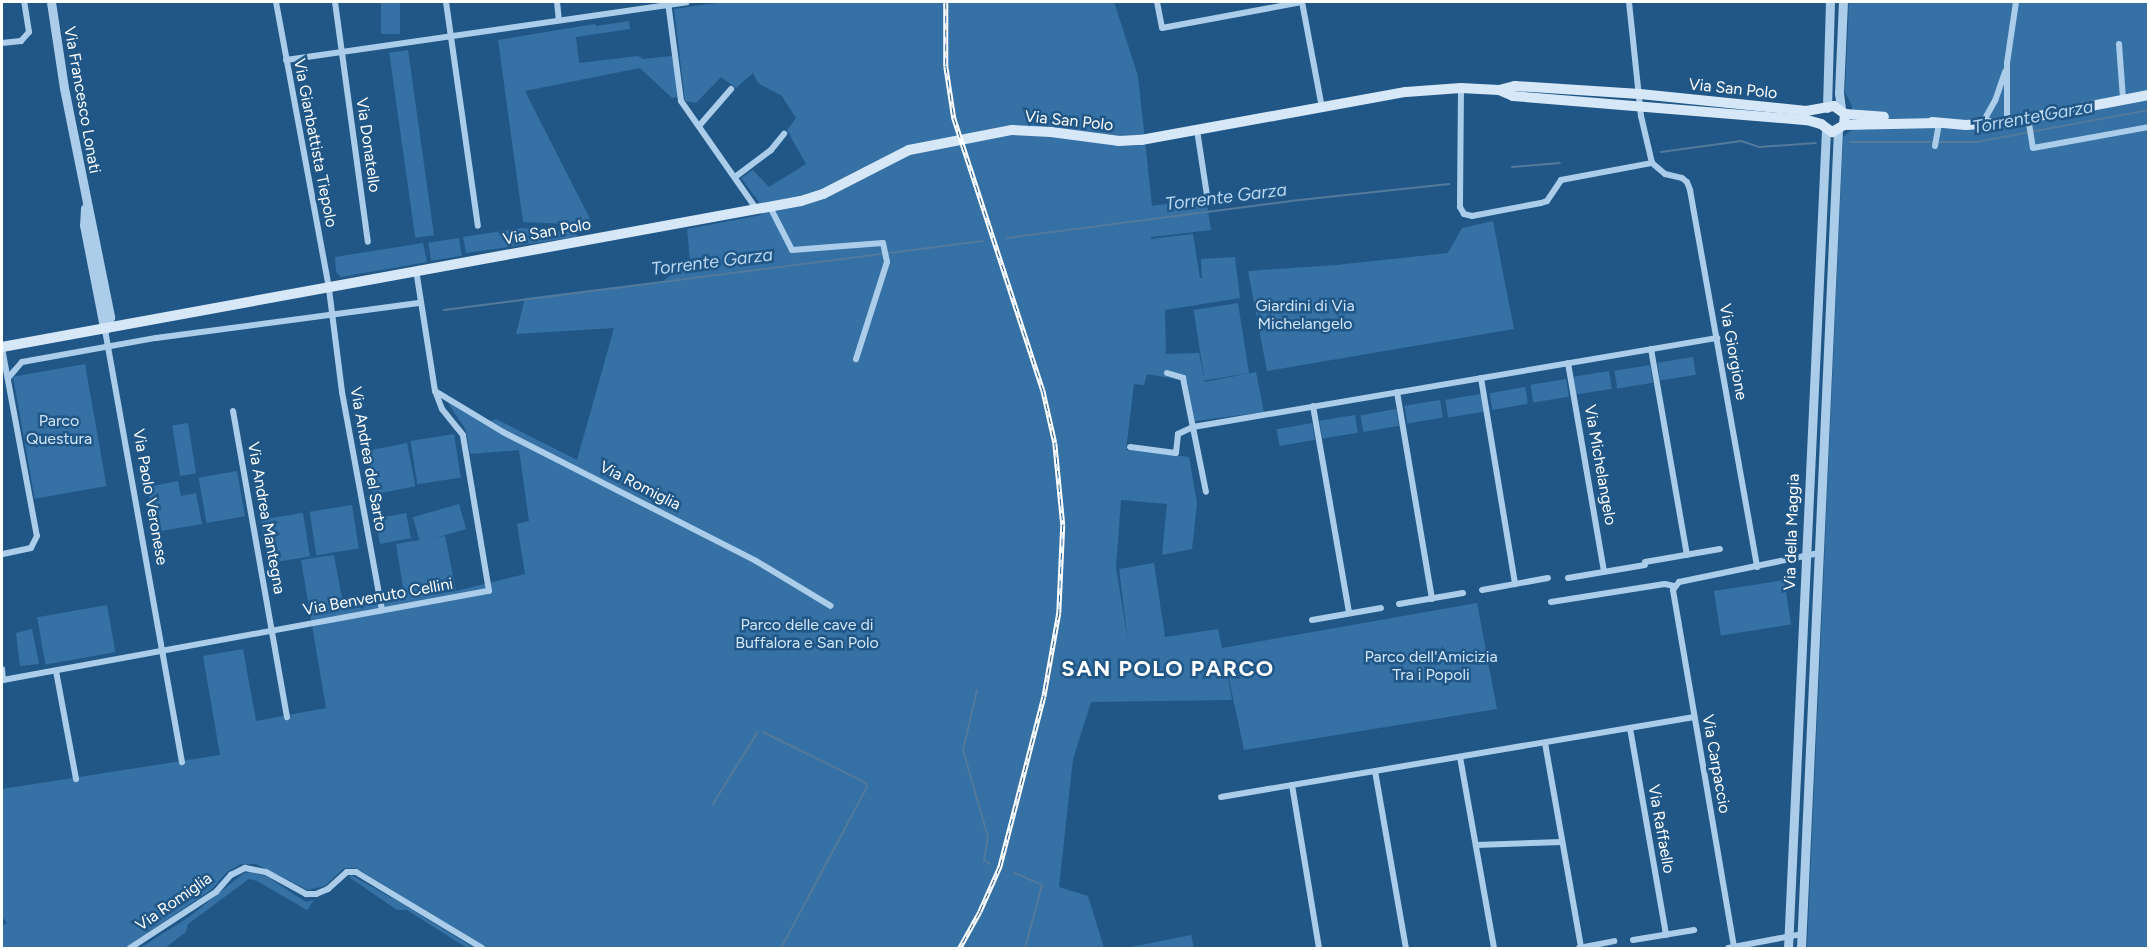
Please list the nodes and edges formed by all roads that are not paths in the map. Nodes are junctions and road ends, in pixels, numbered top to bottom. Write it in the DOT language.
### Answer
graph roads {
  1 [pos="24,2"];
  2 [pos="51,2"];
  3 [pos="276,2"];
  4 [pos="336,2"];
  5 [pos="446,2"];
  6 [pos="557,2"];
  7 [pos="687,2"];
  8 [pos="1157,2"];
  9 [pos="1302,2"];
  10 [pos="1629,2"];
  11 [pos="1830,2"];
  12 [pos="1843,2"];
  13 [pos="2016,2"];
  14 [pos="668,3"];
  15 [pos="560,20"];
  16 [pos="450,36"];
  17 [pos="2,43"];
  18 [pos="2119,44"];
  19 [pos="342,51"];
  20 [pos="286,60"];
  21 [pos="2007,63"];
  22 [pos="1461,88"];
  23 [pos="730,89"];
  24 [pos="2148,95"];
  25 [pos="2123,99"];
  26 [pos="1640,100"];
  27 [pos="1322,108"];
  28 [pos="1825,109"];
  29 [pos="1842,120"];
  30 [pos="2007,122"];
  31 [pos="1939,123"];
  32 [pos="2029,123"];
  33 [pos="1982,124"];
  34 [pos="699,126"];
  35 [pos="1824,127"];
  36 [pos="2148,127"];
  37 [pos="1197,130"];
  38 [pos="784,134"];
  39 [pos="1935,146"];
  40 [pos="1652,163"];
  41 [pos="735,177"];
  42 [pos="1208,202"];
  43 [pos="85,203"];
  44 [pos="770,207"];
  45 [pos="757,210"];
  46 [pos="478,226"];
  47 [pos="368,242"];
  48 [pos="416,270"];
  49 [pos="329,289"];
  50 [pos="98,302"];
  51 [pos="419,303"];
  52 [pos="330,313"];
  53 [pos="105,330"];
  54 [pos="91,331"];
  55 [pos="1717,338"];
  56 [pos="2,347"];
  57 [pos="110,347"];
  58 [pos="1651,349"];
  59 [pos="856,359"];
  60 [pos="1568,363"];
  61 [pos="1167,373"];
  62 [pos="8,378"];
  63 [pos="1481,378"];
  64 [pos="435,391"];
  65 [pos="1397,392"];
  66 [pos="1313,406"];
  67 [pos="233,411"];
  68 [pos="1193,427"];
  69 [pos="1130,447"];
  70 [pos="1206,492"];
  71 [pos="1720,549"];
  72 [pos="2,554"];
  73 [pos="1819,554"];
  74 [pos="1688,555"];
  75 [pos="1806,556"];
  76 [pos="1757,567"];
  77 [pos="1604,572"];
  78 [pos="1568,578"];
  79 [pos="1548,579"];
  80 [pos="1515,584"];
  81 [pos="1674,586"];
  82 [pos="1482,590"];
  83 [pos="1463,593"];
  84 [pos="1432,599"];
  85 [pos="1551,602"];
  86 [pos="1399,604"];
  87 [pos="831,606"];
  88 [pos="1381,608"];
  89 [pos="382,610"];
  90 [pos="1349,613"];
  91 [pos="1312,620"];
  92 [pos="272,631"];
  93 [pos="163,651"];
  94 [pos="2,669"];
  95 [pos="56,671"];
  96 [pos="287,717"];
  97 [pos="1695,717"];
  98 [pos="1630,728"];
  99 [pos="1545,742"];
  100 [pos="1460,757"];
  101 [pos="182,762"];
  102 [pos="1375,771"];
  103 [pos="76,779"];
  104 [pos="1292,785"];
  105 [pos="1221,797"];
  106 [pos="1562,842"];
  107 [pos="1476,845"];
  108 [pos="1694,930"];
  109 [pos="1802,934"];
  110 [pos="1666,935"];
  111 [pos="1789,936"];
  112 [pos="1633,940"];
  113 [pos="1614,941"];
  114 [pos="130,948"];
  115 [pos="482,948"];
  116 [pos="1319,948"];
  117 [pos="1406,948"];
  118 [pos="1494,948"];
  119 [pos="1579,948"];
  120 [pos="1731,948"];
  121 [pos="1788,948"];
  122 [pos="1801,948"];
  1 -- 17 [label="street"];
  2 -- 43 [label="street, Via Francesco Lonati"];
  3 -- 20 [label="street, Via Gianbattista Tiepolo"];
  4 -- 19 [label="street, Via Donatello"];
  5 -- 16 [label="street"];
  6 -- 15 [label="street"];
  7 -- 14 [label="street"];
  8 -- 9 [label="street"];
  9 -- 27 [label="street"];
  10 -- 26 [label="street"];
  11 -- 28 [label="street"];
  12 -- 29 [label="street, Via della Maggia"];
  13 -- 21 [label="street"];
  14 -- 15 [label="street"];
  14 -- 34 [label="street"];
  15 -- 16 [label="street"];
  16 -- 19 [label="street"];
  16 -- 46 [label="street"];
  18 -- 25 [label="street"];
  19 -- 20 [label="street"];
  19 -- 47 [label="street, Via Donatello"];
  20 -- 49 [label="street, Via Gianbattista Tiepolo"];
  21 -- 30 [label="street"];
  21 -- 33 [label="street"];
  22 -- 26 [label="main road, Via San Polo"];
  22 -- 27 [label="main road, Via San Polo"];
  22 -- 40 [label="street"];
  23 -- 34 [label="street"];
  24 -- 25 [label="main road, Via San Polo"];
  25 -- 32 [label="main road, Via San Polo"];
  26 -- 28 [label="main road, Via San Polo"];
  26 -- 35 [label="main road, Via San Polo"];
  26 -- 40 [label="street"];
  27 -- 37 [label="main road, Via San Polo"];
  28 -- 29 [label="main road, Via San Polo"];
  28 -- 35 [label="main road"];
  29 -- 31 [label="main road, Via San Polo"];
  29 -- 35 [label="main road, Via San Polo"];
  29 -- 73 [label="street, Via della Maggia"];
  30 -- 32 [label="main road, Via San Polo"];
  30 -- 33 [label="main road, Via San Polo"];
  31 -- 33 [label="main road, Via San Polo"];
  31 -- 39 [label="street"];
  32 -- 36 [label="street"];
  34 -- 41 [label="street"];
  35 -- 75 [label="street, Via della Maggia"];
  37 -- 42 [label="street"];
  37 -- 44 [label="main road, Via San Polo"];
  38 -- 41 [label="street"];
  40 -- 55 [label="street, Via Giorgione"];
  41 -- 45 [label="street"];
  43 -- 50 [label="street, Via Francesco Lonati"];
  43 -- 53 [label="street, Via Francesco Lonati"];
  44 -- 45 [label="main road, Via San Polo"];
  44 -- 59 [label="street"];
  45 -- 48 [label="main road, Via San Polo"];
  48 -- 49 [label="main road, Via San Polo"];
  48 -- 51 [label="street"];
  49 -- 52 [label="street"];
  49 -- 53 [label="main road, Via San Polo"];
  50 -- 53 [label="street, Via Francesco Lonati"];
  50 -- 54 [label="street"];
  51 -- 52 [label="street"];
  51 -- 64 [label="street"];
  52 -- 57 [label="street"];
  52 -- 89 [label="street, Via Andrea del Sarto"];
  53 -- 54 [label="main road, Via San Polo"];
  53 -- 57 [label="street"];
  54 -- 56 [label="main road, Via San Polo"];
  55 -- 58 [label="street"];
  55 -- 76 [label="street, Via Giorgione"];
  56 -- 62 [label="street"];
  57 -- 62 [label="street"];
  57 -- 93 [label="street, Via Paolo Veronese"];
  58 -- 60 [label="street"];
  58 -- 74 [label="street"];
  60 -- 63 [label="street"];
  60 -- 77 [label="street, Via Michelangelo"];
  61 -- 68 [label="street"];
  62 -- 72 [label="street"];
  63 -- 65 [label="street"];
  63 -- 80 [label="street"];
  64 -- 87 [label="street, Via Romiglia"];
  64 -- 89 [label="street, Via Benvenuto Cellini"];
  65 -- 66 [label="street"];
  65 -- 84 [label="street"];
  66 -- 68 [label="street"];
  66 -- 90 [label="street"];
  67 -- 92 [label="street, Via Andrea Mantegna"];
  68 -- 69 [label="street"];
  68 -- 70 [label="street"];
  71 -- 74 [label="street"];
  73 -- 75 [label="street"];
  73 -- 109 [label="street, Via della Maggia"];
  74 -- 77 [label="street"];
  75 -- 76 [label="street"];
  75 -- 111 [label="street, Via della Maggia"];
  76 -- 81 [label="street"];
  77 -- 78 [label="street"];
  79 -- 80 [label="street"];
  80 -- 82 [label="street"];
  81 -- 85 [label="street"];
  81 -- 97 [label="street, Via Carpaccio"];
  83 -- 84 [label="street"];
  84 -- 86 [label="street"];
  88 -- 90 [label="street"];
  89 -- 92 [label="street, Via Benvenuto Cellini"];
  90 -- 91 [label="street"];
  92 -- 93 [label="street, Via Benvenuto Cellini"];
  92 -- 96 [label="street"];
  93 -- 95 [label="street, Via Benvenuto Cellini"];
  93 -- 101 [label="street"];
  94 -- 95 [label="street, Via Benvenuto Cellini"];
  95 -- 103 [label="street"];
  97 -- 98 [label="street"];
  97 -- 120 [label="street, Via Carpaccio"];
  98 -- 99 [label="street"];
  98 -- 110 [label="street, Via Raffaello"];
  99 -- 100 [label="street"];
  99 -- 106 [label="street"];
  100 -- 102 [label="street"];
  100 -- 107 [label="street"];
  102 -- 104 [label="street"];
  102 -- 117 [label="street"];
  104 -- 105 [label="street"];
  104 -- 116 [label="street"];
  106 -- 107 [label="street"];
  106 -- 119 [label="street"];
  107 -- 118 [label="street"];
  108 -- 110 [label="street"];
  109 -- 111 [label="street"];
  109 -- 122 [label="street, Via della Maggia"];
  110 -- 112 [label="street"];
  111 -- 120 [label="street"];
  111 -- 121 [label="street, Via della Maggia"];
  113 -- 119 [label="street"];
  114 -- 115 [label="street, Via Romiglia"];
}
